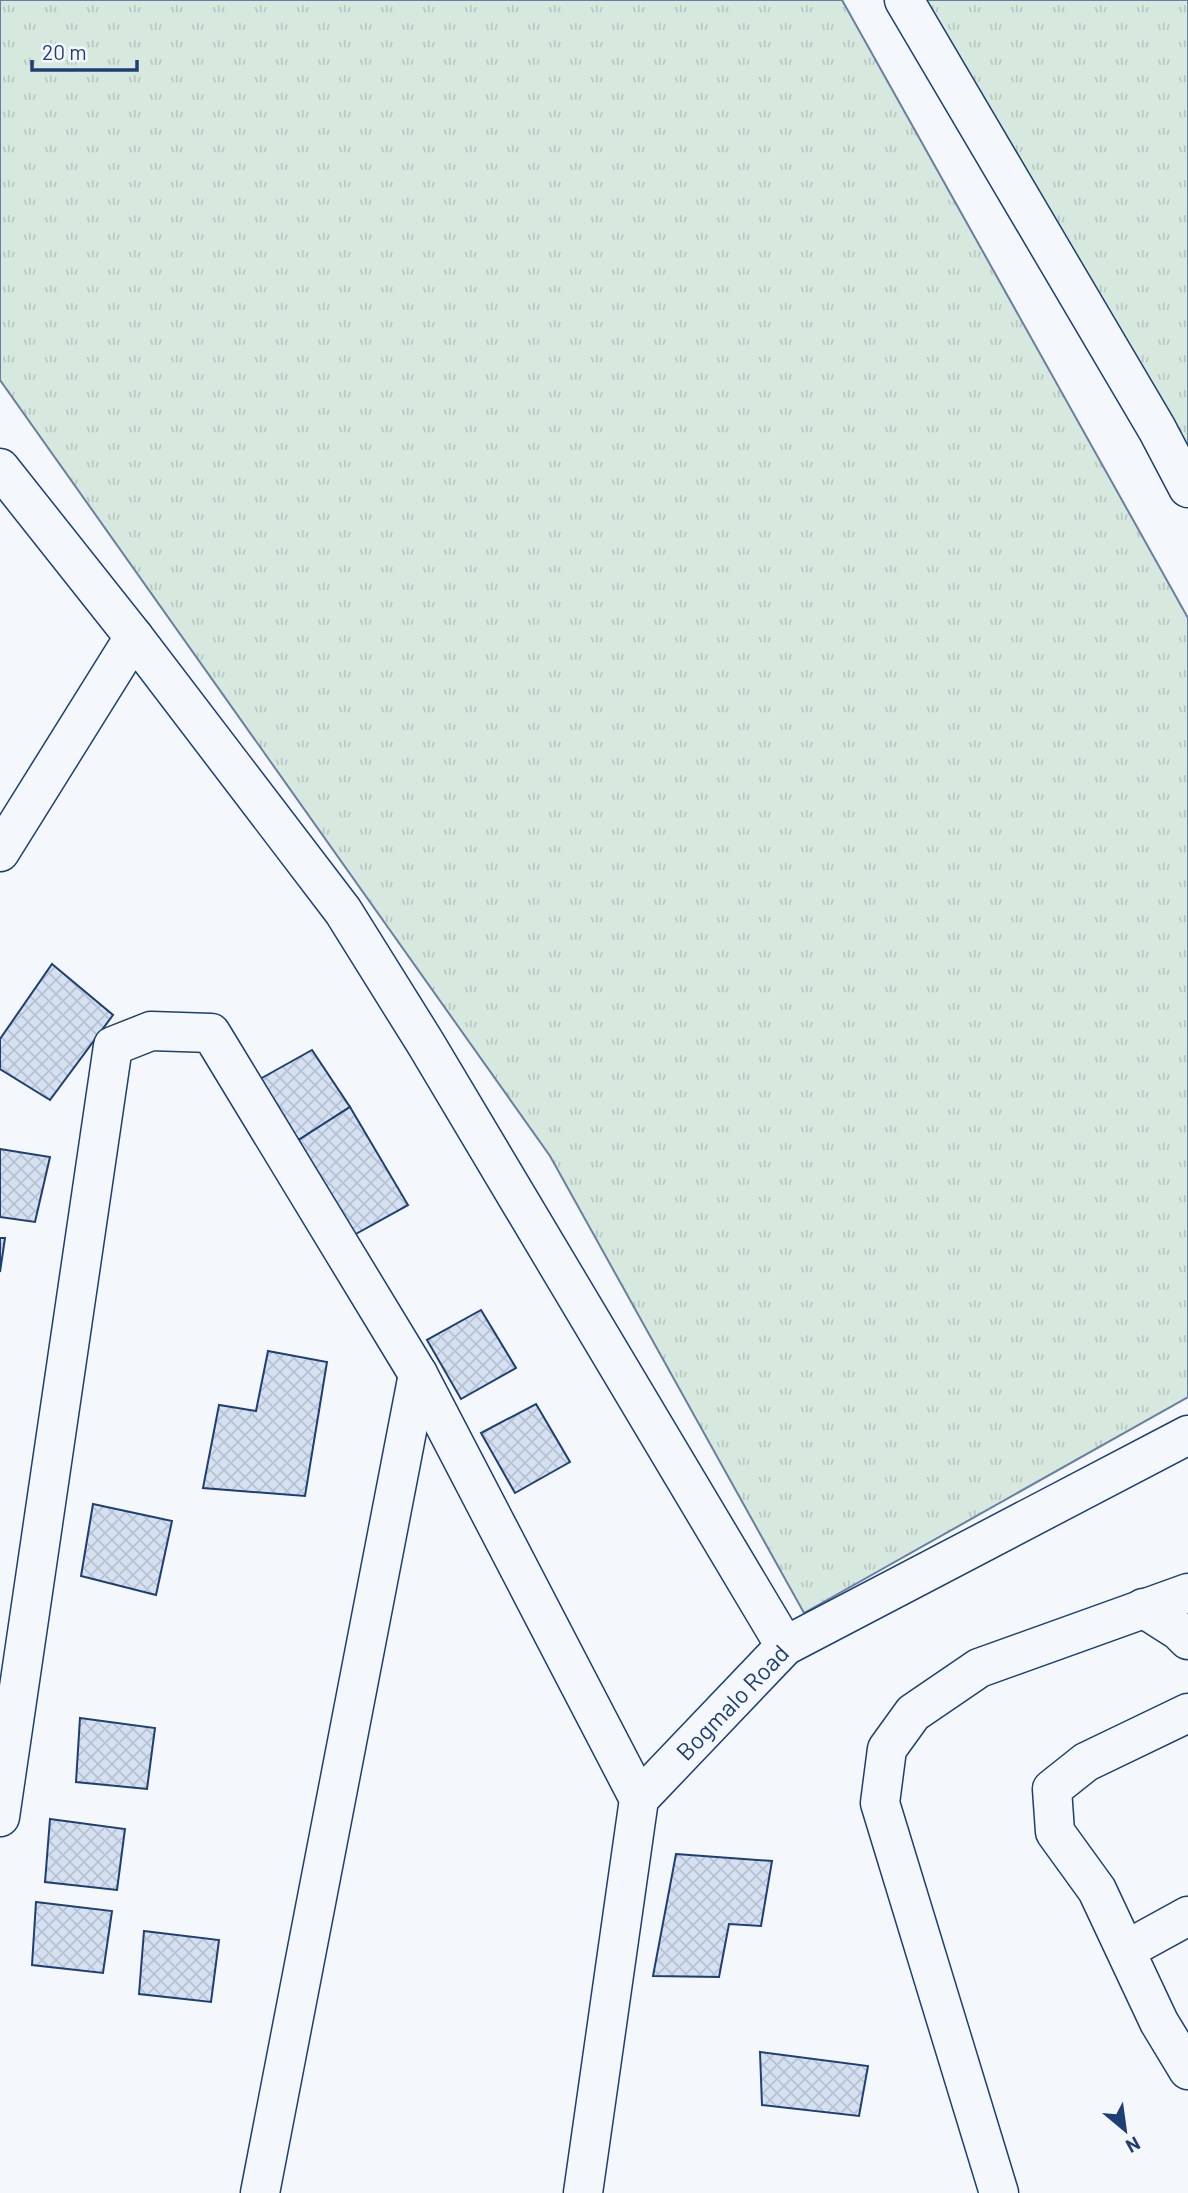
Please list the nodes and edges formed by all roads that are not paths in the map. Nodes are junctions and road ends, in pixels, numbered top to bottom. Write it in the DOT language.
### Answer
graph roads {
  1 [pos="905,0"];
  2 [pos="0,468"];
  3 [pos="1188,488"];
  4 [pos="134,637"];
  5 [pos="0,852"];
  6 [pos="418,1374"];
  7 [pos="1188,1435"];
  8 [pos="1188,1593"];
  9 [pos="1143,1608"];
  10 [pos="1188,1640"];
  11 [pos="785,1646"];
  12 [pos="1188,1713"];
  13 [pos="639,1799"];
  14 [pos="0,1817"];
  15 [pos="1188,1916"];
  16 [pos="1126,1950"];
  17 [pos="1188,2070"];
  18 [pos="260,2193"];
  19 [pos="583,2193"];
  20 [pos="999,2193"];
  1 -- 3 [label="street"];
  2 -- 4 [label="street"];
  4 -- 5 [label="street"];
  4 -- 11 [label="street"];
  6 -- 13 [label="street"];
  6 -- 14 [label="street"];
  6 -- 18 [label="street"];
  7 -- 11 [label="street, Bogmalo Road"];
  8 -- 9 [label="street"];
  9 -- 10 [label="street"];
  9 -- 20 [label="street"];
  11 -- 13 [label="street, Bogmalo Road"];
  12 -- 16 [label="street"];
  13 -- 19 [label="street"];
  15 -- 16 [label="street"];
  16 -- 17 [label="street"];
}
